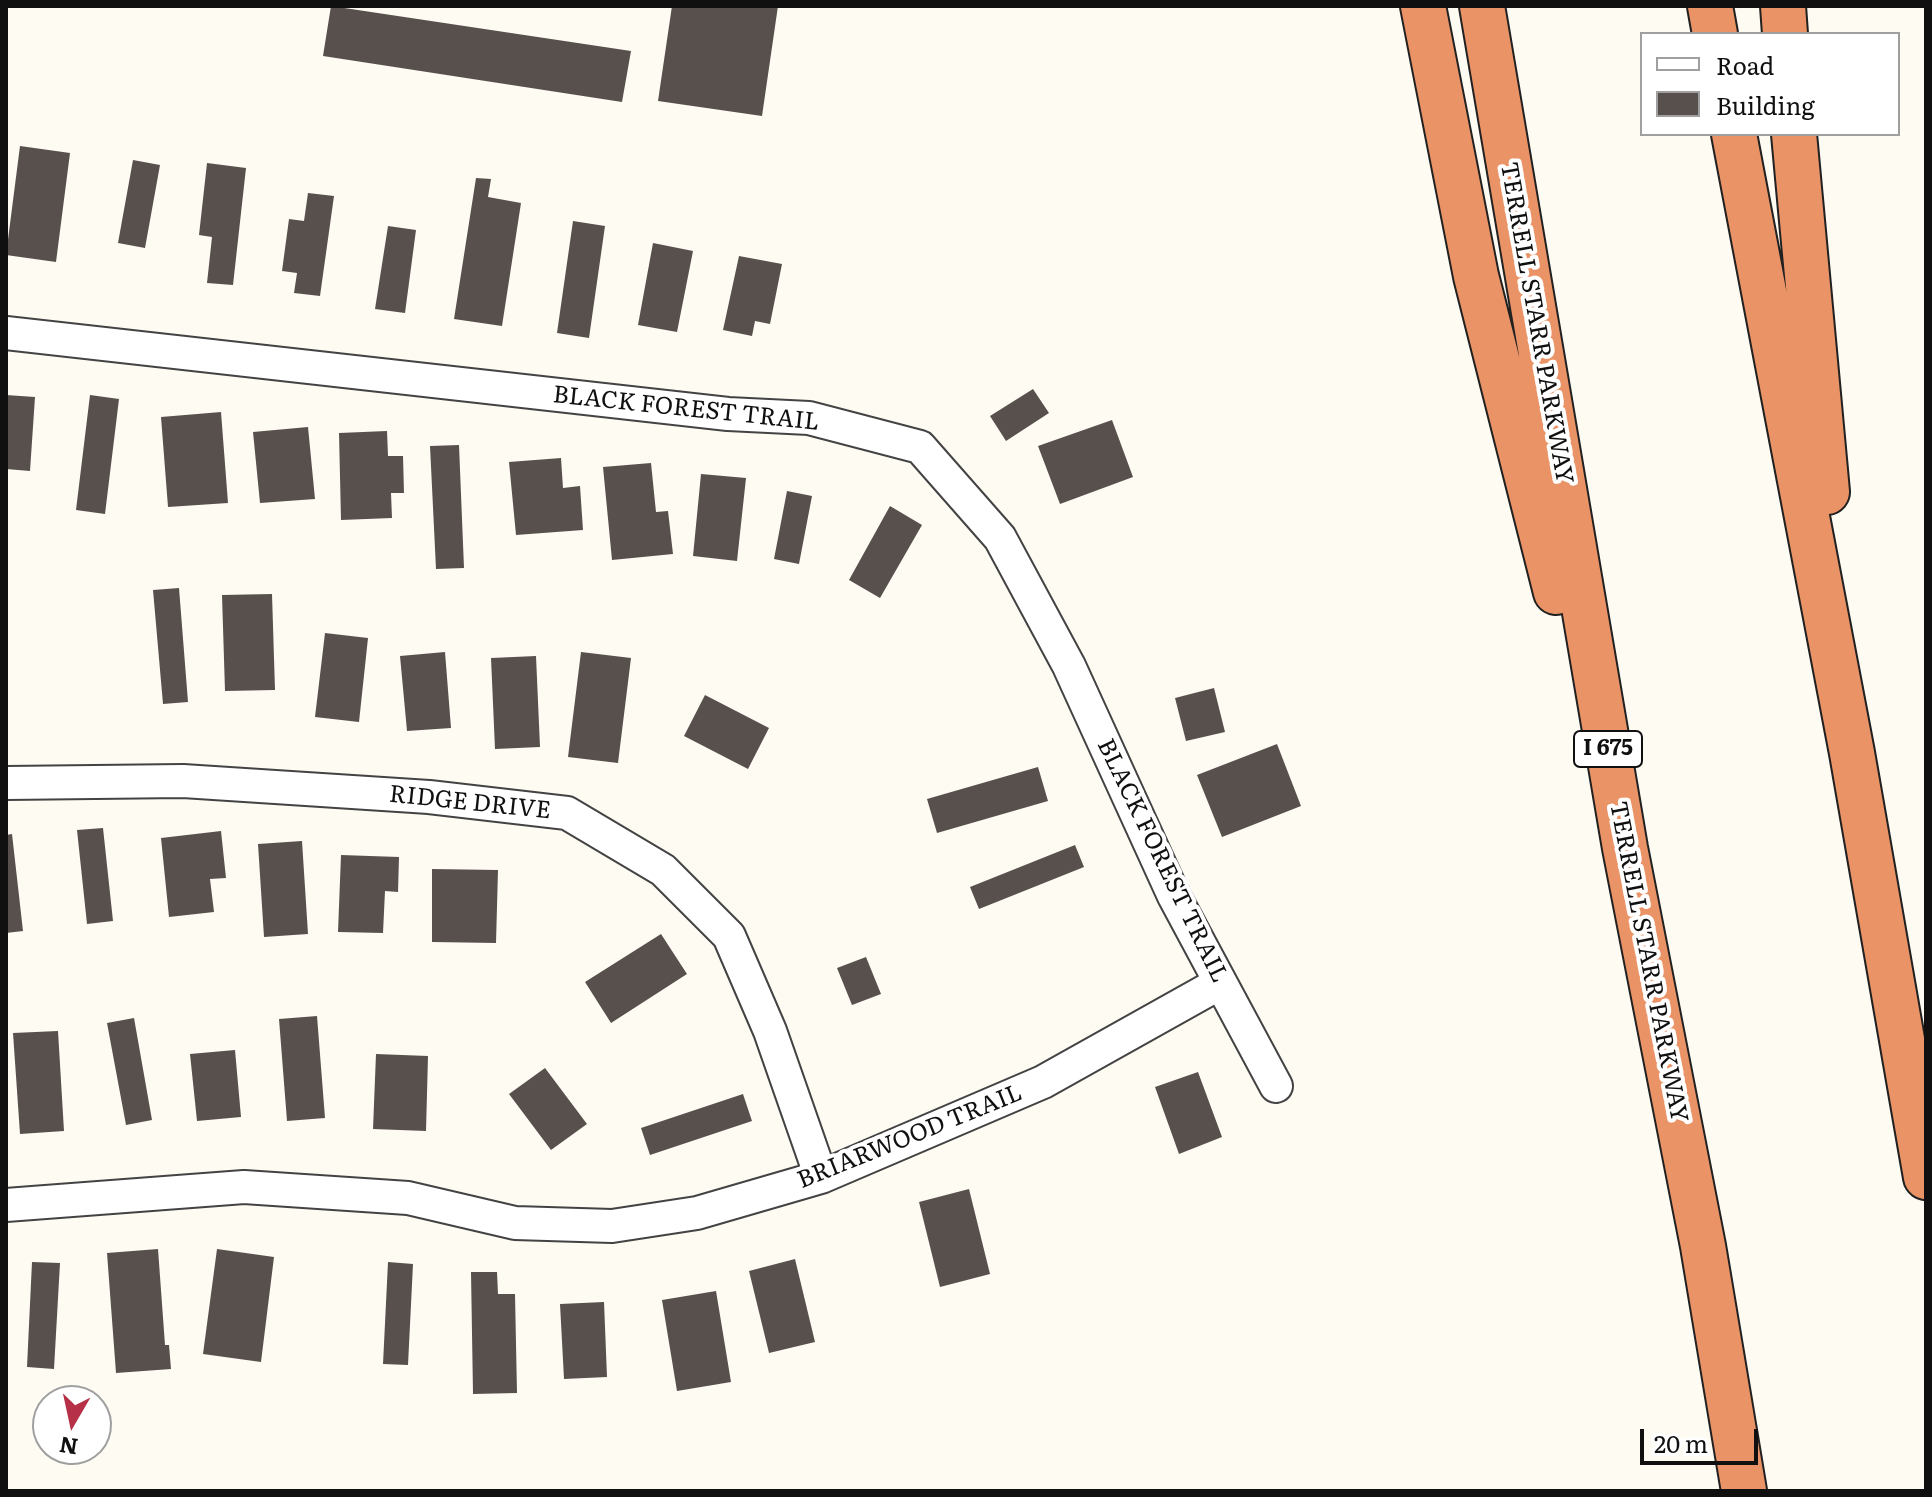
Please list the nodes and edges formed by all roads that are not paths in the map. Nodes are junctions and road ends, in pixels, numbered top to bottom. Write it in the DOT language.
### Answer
graph roads {
  1 [pos="1423,6"];
  2 [pos="1482,6"];
  3 [pos="1710,6"];
  4 [pos="1783,6"];
  5 [pos="1715,32"];
  6 [pos="1785,32"];
  7 [pos="1734,136"];
  8 [pos="1794,136"];
  9 [pos="6,333"];
  10 [pos="1852,753"];
  11 [pos="6,783"];
  12 [pos="1625,848"];
  13 [pos="1220,983"];
  14 [pos="1276,1086"];
  15 [pos="821,1177"];
  16 [pos="1926,1177"];
  17 [pos="6,1205"];
  18 [pos="1744,1491"];
  1 -- 12 [label="highway"];
  2 -- 12 [label="highway, TERRELL STARR PARKWAY / I 675"];
  3 -- 5 [label="highway"];
  4 -- 6 [label="highway"];
  7 -- 10 [label="highway"];
  8 -- 10 [label="highway"];
  9 -- 13 [label="street, BLACK FOREST TRAIL"];
  10 -- 16 [label="highway"];
  11 -- 15 [label="street, RIDGE DRIVE"];
  12 -- 18 [label="highway, TERRELL STARR PARKWAY / I 675"];
  13 -- 14 [label="street, BLACK FOREST TRAIL"];
  13 -- 15 [label="street, BRIARWOOD TRAIL"];
  15 -- 17 [label="street, BRIARWOOD TRAIL"];
}
